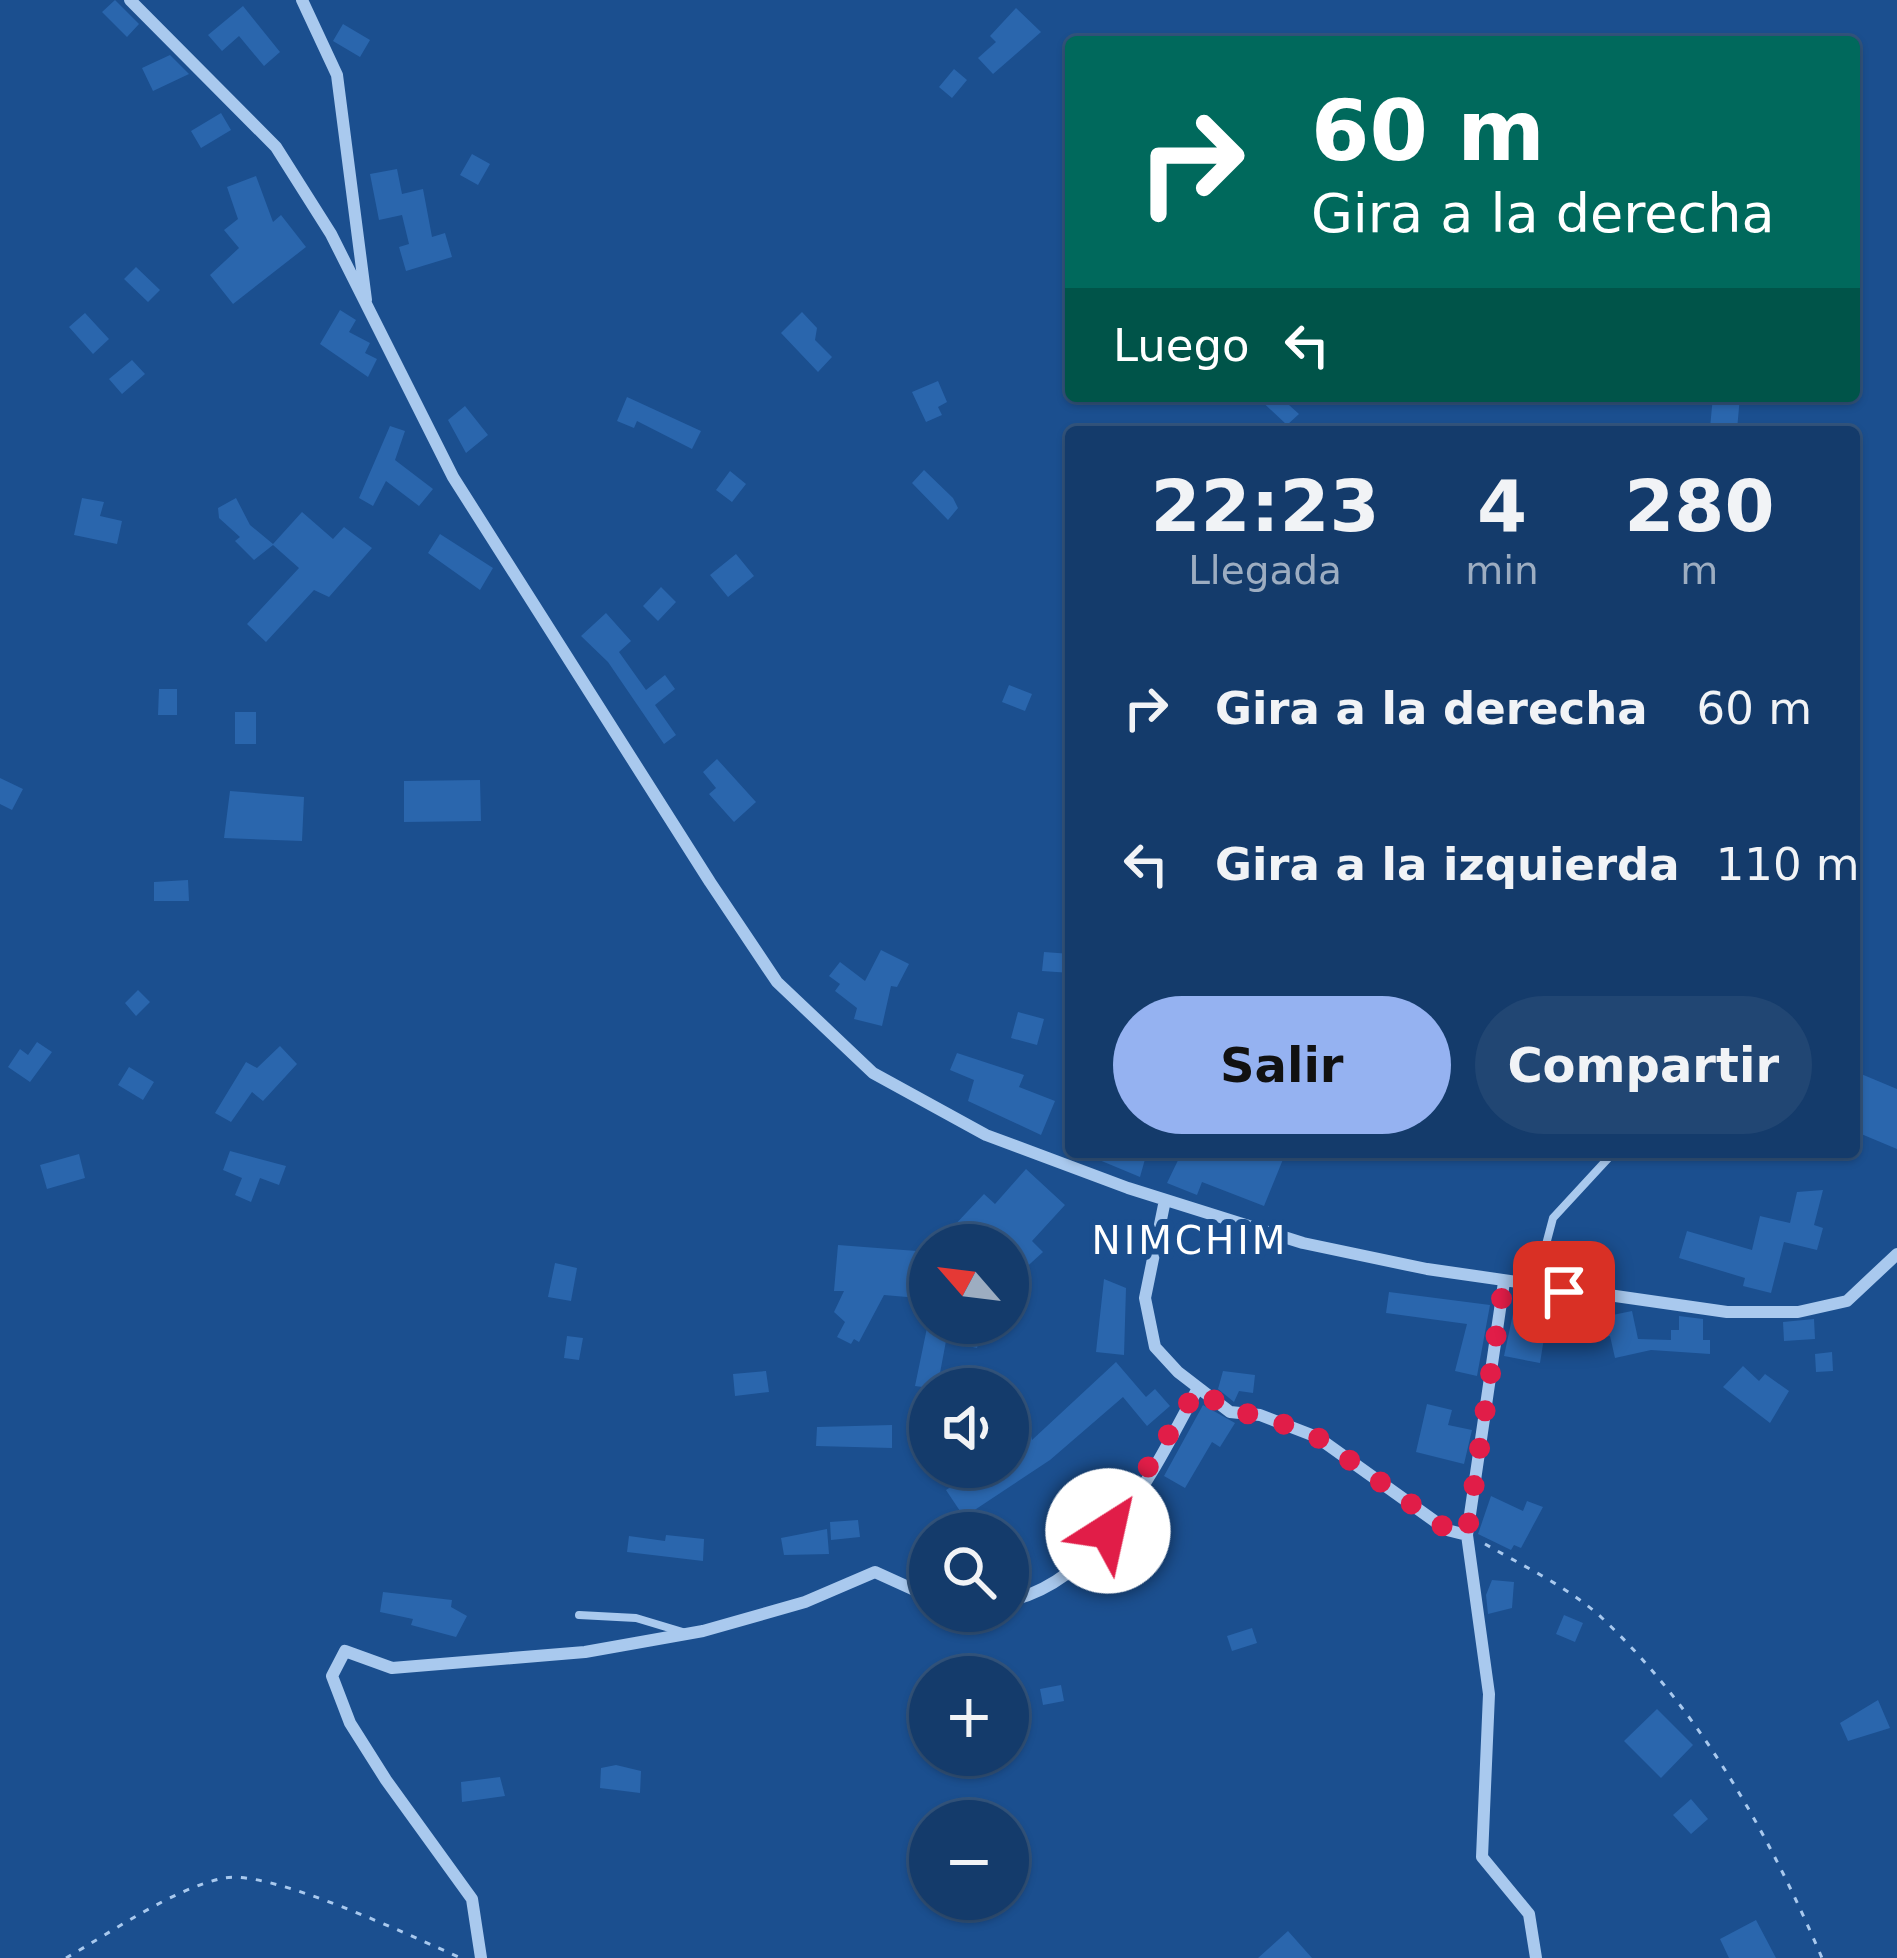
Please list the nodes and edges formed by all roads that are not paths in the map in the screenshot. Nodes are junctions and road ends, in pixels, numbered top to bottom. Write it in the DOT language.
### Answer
graph roads {
  1 [pos="130,0"];
  2 [pos="302,0"];
  3 [pos="368,313"];
  4 [pos="1608,1158"];
  5 [pos="1165,1200"];
  6 [pos="1897,1254"];
  7 [pos="1504,1282"];
  8 [pos="1535,1287"];
  9 [pos="1198,1388"];
  10 [pos="1467,1534"];
  11 [pos="909,1587"];
  12 [pos="1029,1591"];
  13 [pos="579,1616"];
  14 [pos="688,1634"];
  15 [pos="481,1958"];
  16 [pos="1536,1958"];
  1 -- 3 [label="street"];
  2 -- 3 [label="street"];
  3 -- 5 [label="street"];
  4 -- 8 [label="lane"];
  5 -- 7 [label="street"];
  5 -- 9 [label="street"];
  6 -- 8 [label="street"];
  7 -- 8 [label="street"];
  7 -- 10 [label="street"];
  9 -- 10 [label="street"];
  9 -- 12 [label="street"];
  10 -- 16 [label="street"];
  11 -- 14 [label="street"];
  13 -- 14 [label="lane"];
  14 -- 15 [label="street"];
}
